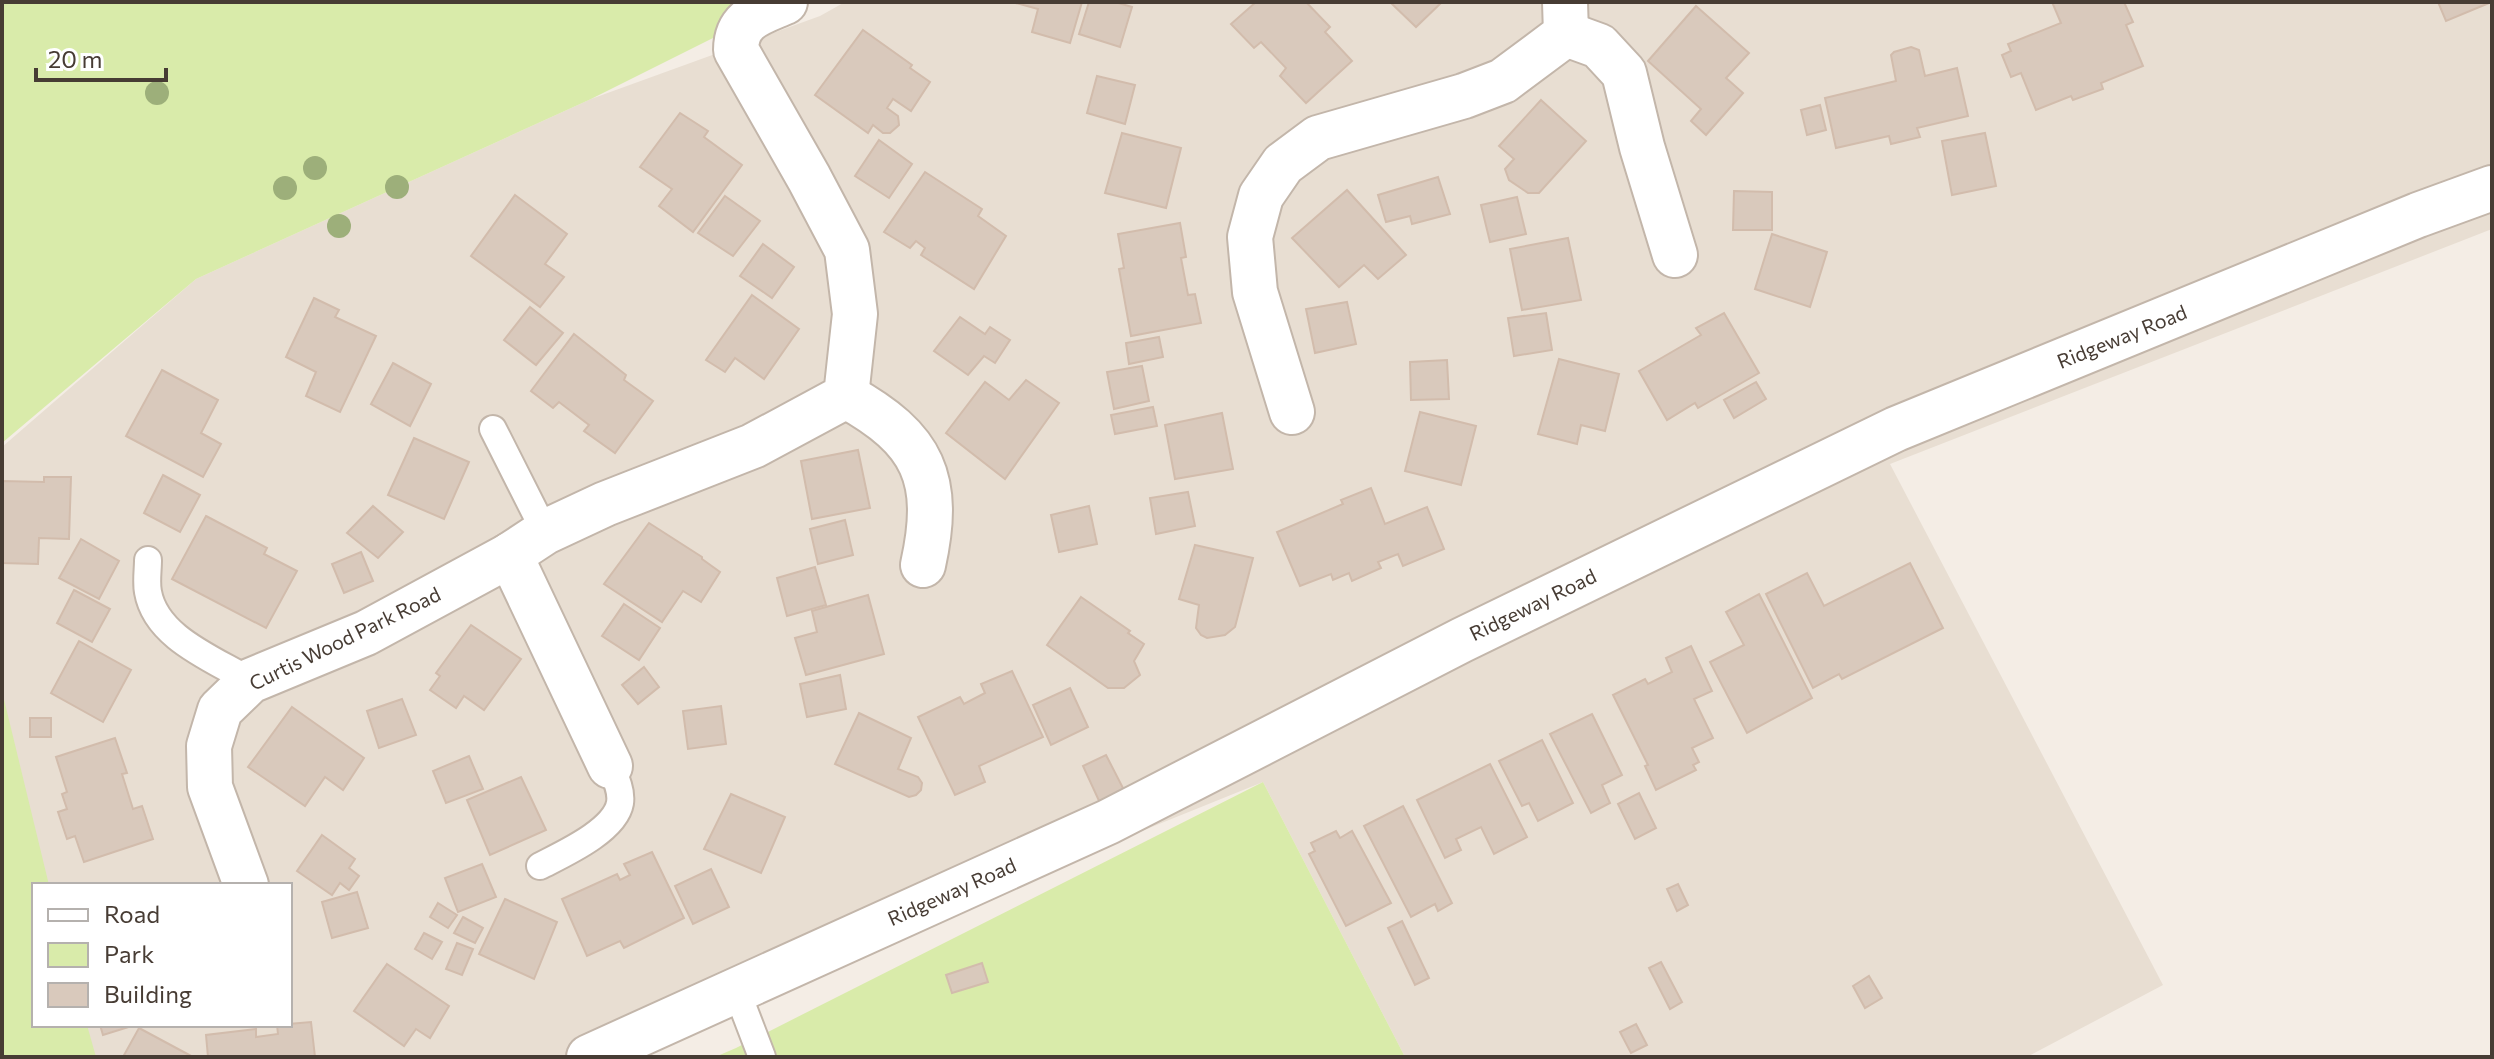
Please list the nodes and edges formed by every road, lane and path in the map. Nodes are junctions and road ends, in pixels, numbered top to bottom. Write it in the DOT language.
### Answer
graph roads {
  1 [pos="785,2"];
  2 [pos="1566,18"];
  3 [pos="2492,188"];
  4 [pos="1675,255"];
  5 [pos="846,396"];
  6 [pos="1292,412"];
  7 [pos="493,429"];
  8 [pos="527,544"];
  9 [pos="148,560"];
  10 [pos="923,565"];
  11 [pos="250,681"];
  12 [pos="610,766"];
  13 [pos="540,866"];
  14 [pos="245,883"];
  15 [pos="736,989"];
  16 [pos="589,1057"];
  17 [pos="762,1057"];
  1 -- 5 [label="street"];
  2 -- 4 [label="street"];
  2 -- 6 [label="street"];
  3 -- 15 [label="street, Ridgeway Road"];
  5 -- 8 [label="street, Curtis Wood Park Road"];
  5 -- 10 [label="street"];
  7 -- 8 [label="lane"];
  8 -- 11 [label="street, Curtis Wood Park Road"];
  8 -- 12 [label="street"];
  9 -- 11 [label="lane"];
  11 -- 14 [label="street, Curtis Wood Park Road"];
  12 -- 13 [label="lane"];
  15 -- 16 [label="street, Ridgeway Road"];
  15 -- 17 [label="lane"];
}
